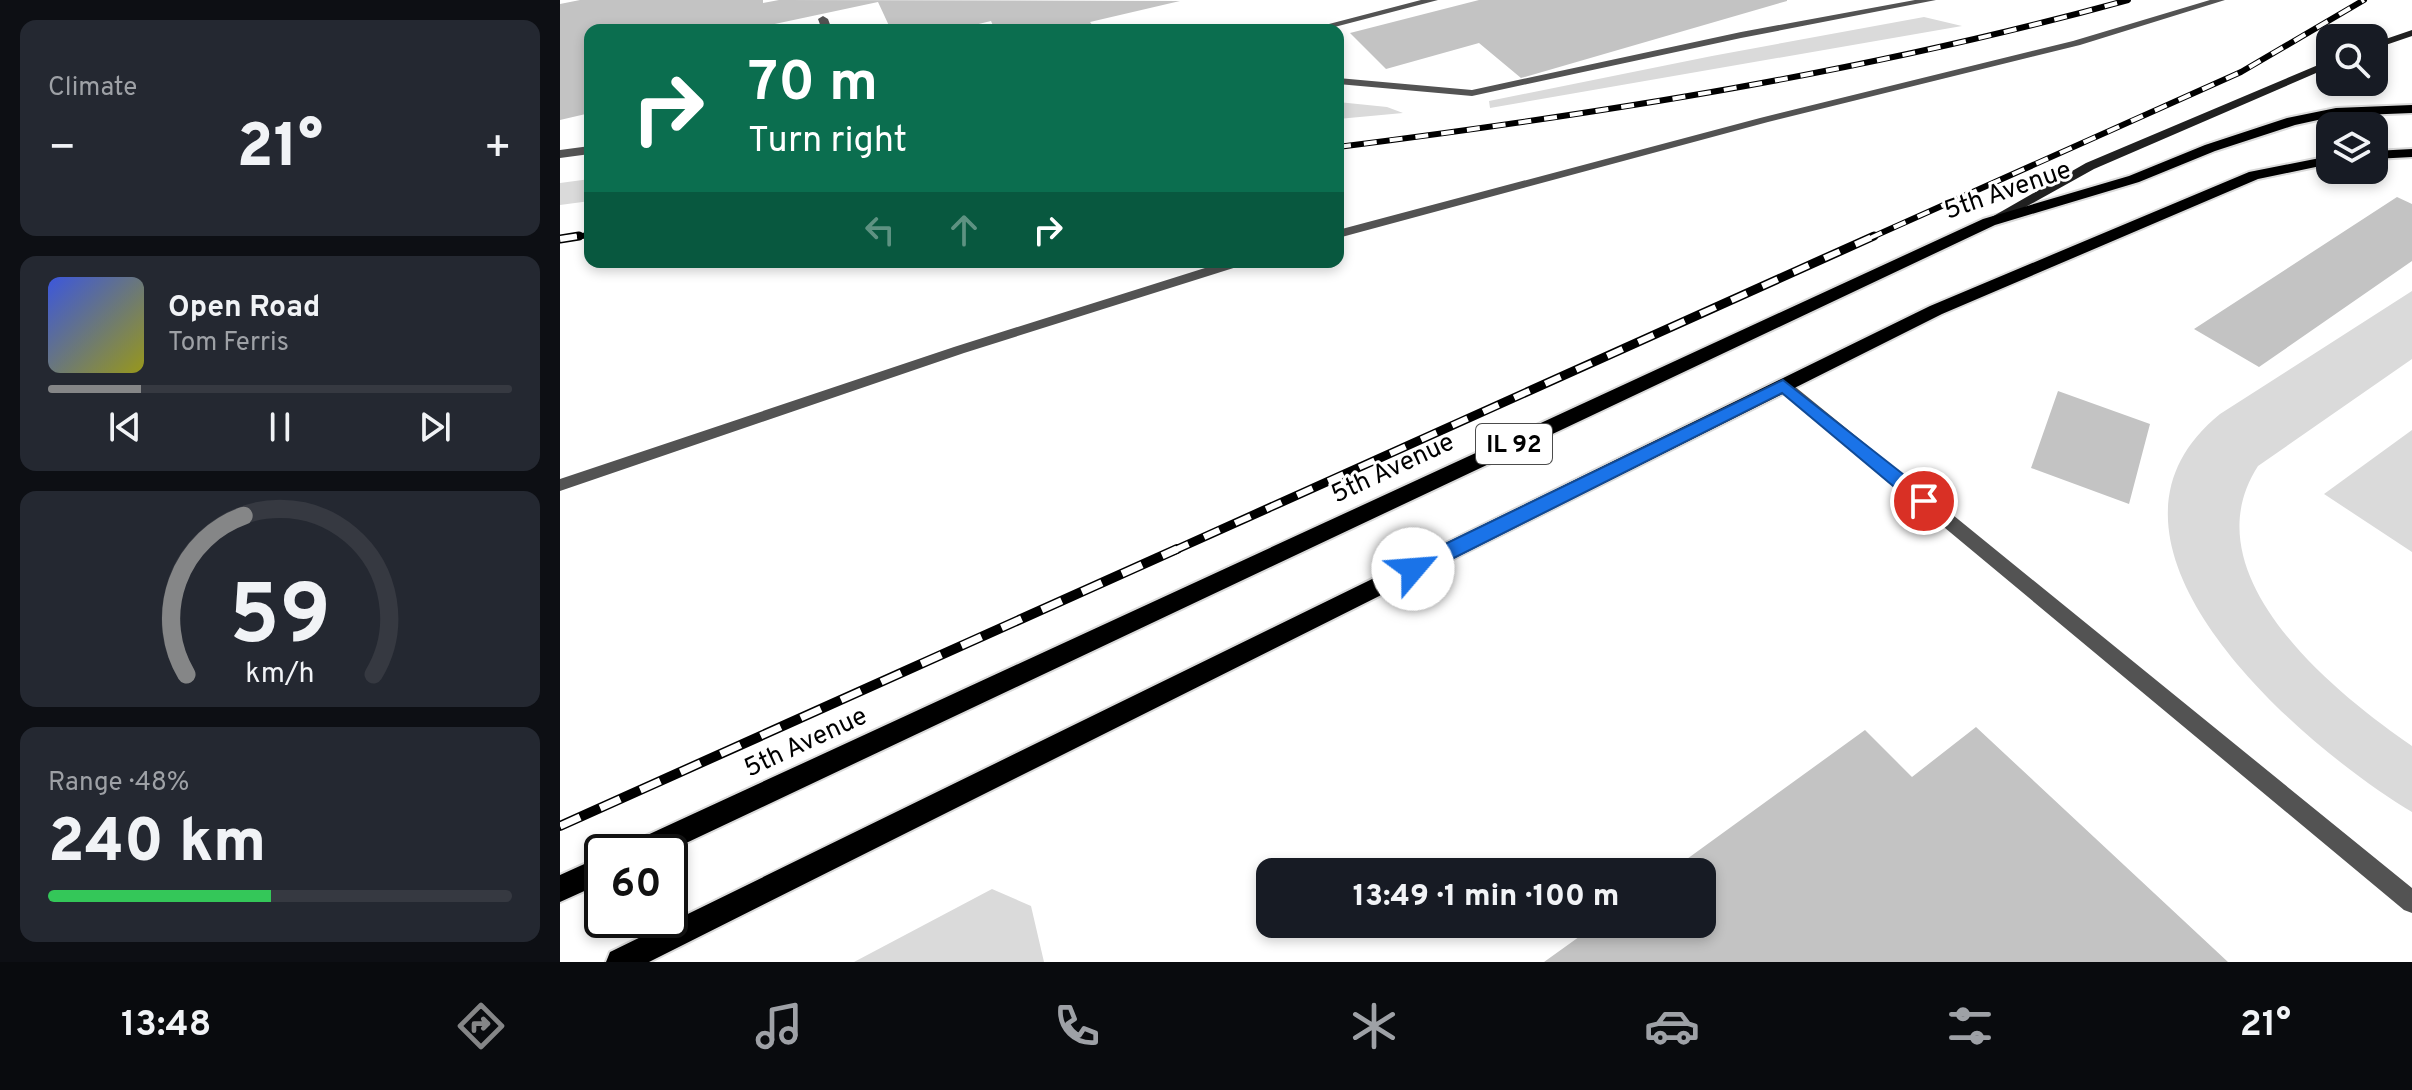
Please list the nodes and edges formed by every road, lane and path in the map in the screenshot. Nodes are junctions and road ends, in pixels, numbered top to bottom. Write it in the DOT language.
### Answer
graph roads {
  1 [pos="1433,0"];
  2 [pos="1931,0"];
  3 [pos="2220,0"];
  4 [pos="1335,24"];
  5 [pos="2412,33"];
  6 [pos="2388,41"];
  7 [pos="2316,69"];
  8 [pos="1344,82"];
  9 [pos="2412,109"];
  10 [pos="584,151"];
  11 [pos="2412,153"];
  12 [pos="560,154"];
  13 [pos="2388,154"];
  14 [pos="2316,163"];
  15 [pos="1989,222"];
  16 [pos="1344,232"];
  17 [pos="1219,268"];
  18 [pos="1783,385"];
  19 [pos="560,485"];
  20 [pos="678,834"];
  21 [pos="584,878"];
  22 [pos="560,889"];
  23 [pos="2412,902"];
  24 [pos="620,962"];
  1 -- 4 [label="lane"];
  2 -- 8 [label="lane"];
  3 -- 16 [label="lane"];
  5 -- 6 [label="street"];
  7 -- 15 [label="street"];
  9 -- 15 [label="main road, 5th Avenue / IL 92"];
  10 -- 12 [label="lane"];
  11 -- 13 [label="main road"];
  14 -- 18 [label="main road, IL 92"];
  15 -- 20 [label="main road, 5th Avenue / IL 92"];
  17 -- 19 [label="lane"];
  18 -- 23 [label="lane"];
  18 -- 24 [label="main road, IL 92"];
  21 -- 22 [label="main road"];
}
